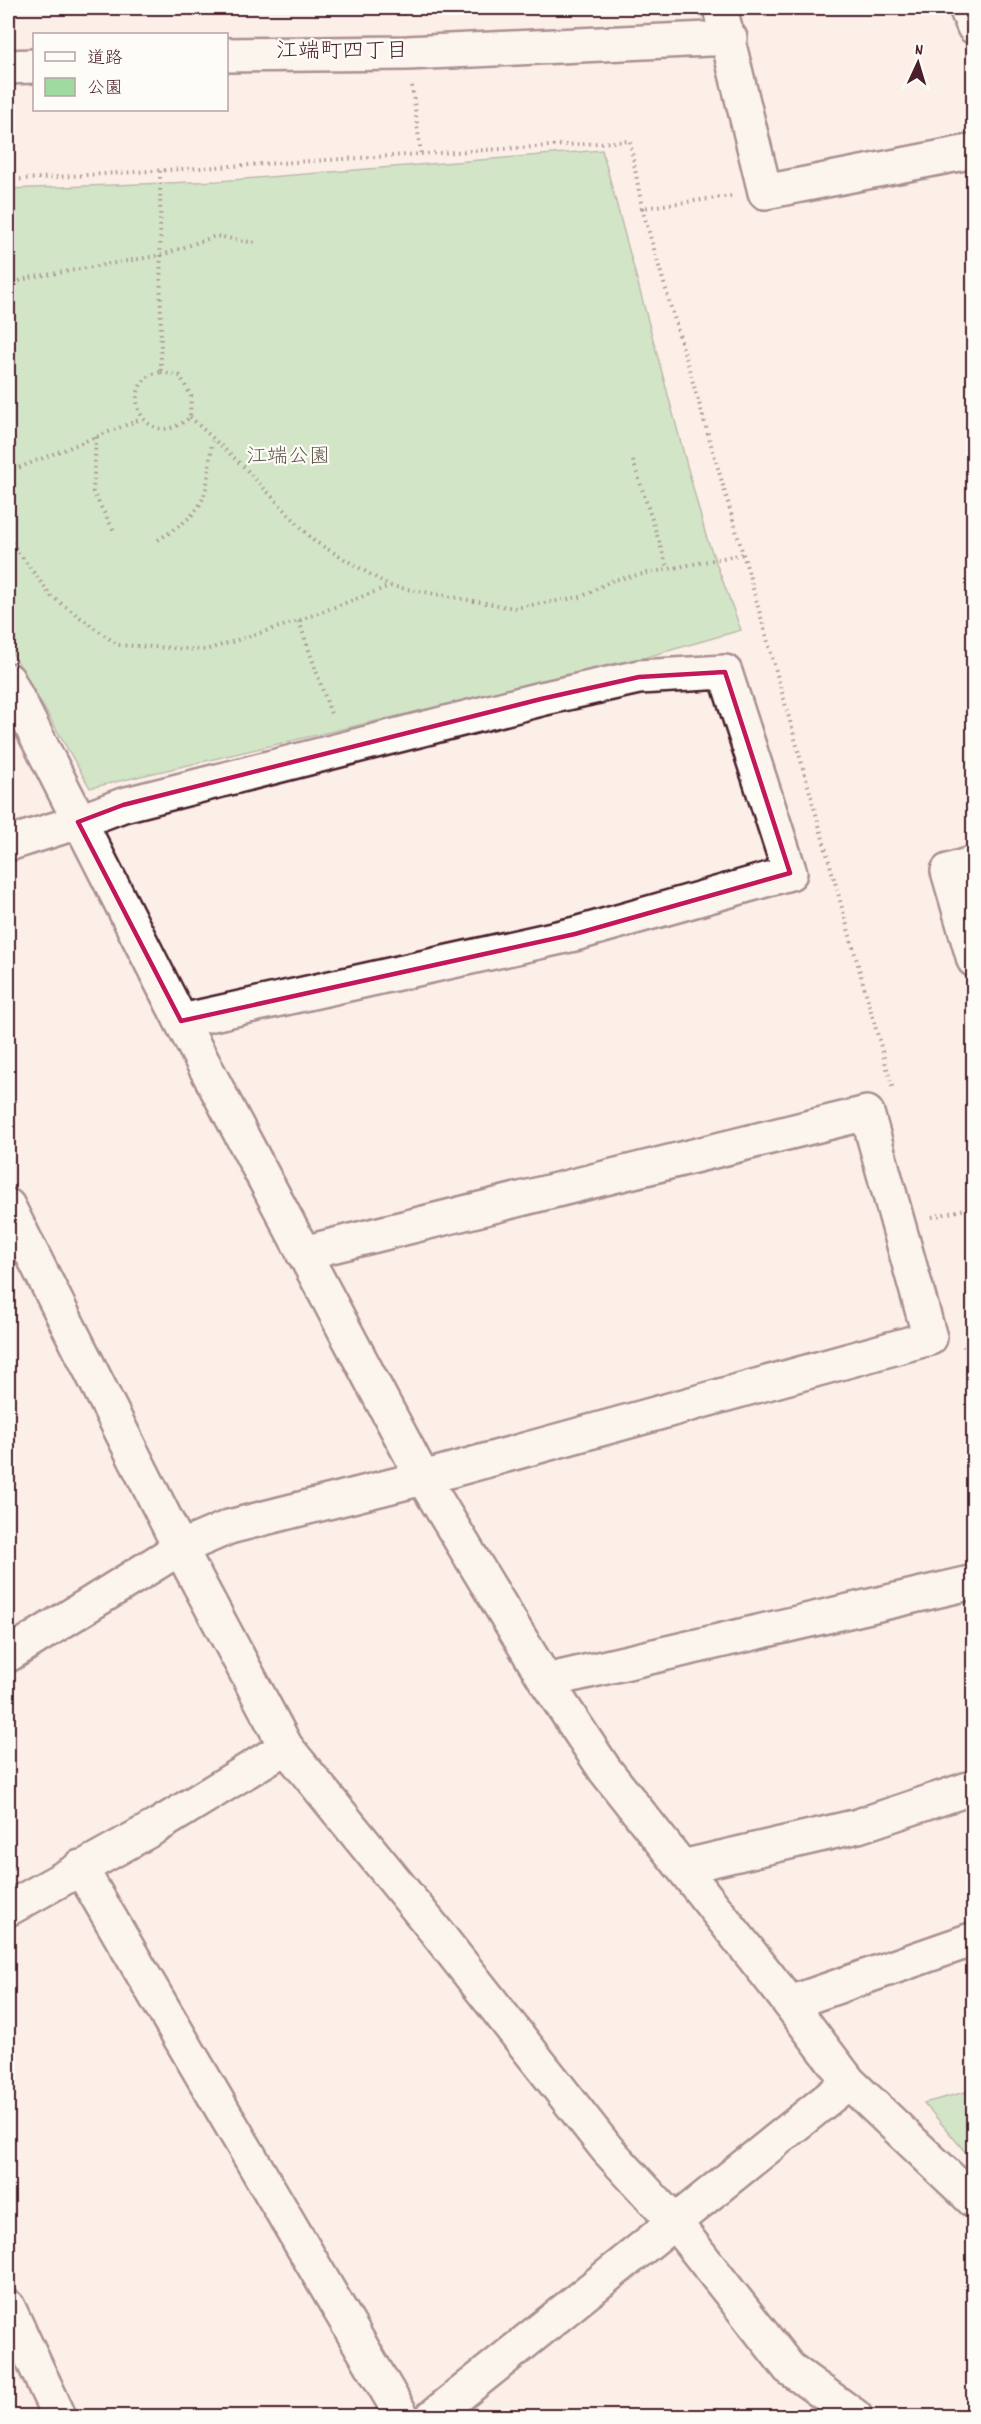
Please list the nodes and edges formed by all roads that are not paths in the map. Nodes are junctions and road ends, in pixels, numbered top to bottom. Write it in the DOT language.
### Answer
graph roads {
  1 [pos="720,8"];
  2 [pos="966,8"];
  3 [pos="974,27"];
  4 [pos="729,38"];
  5 [pos="228,55"];
  6 [pos="33,66"];
  7 [pos="8,67"];
  8 [pos="974,152"];
  9 [pos="8,680"];
  10 [pos="78,822"];
  11 [pos="8,844"];
  12 [pos="974,863"];
  13 [pos="974,960"];
  14 [pos="181,1021"];
  15 [pos="8,1206"];
  16 [pos="303,1253"];
  17 [pos="423,1478"];
  18 [pos="180,1548"];
  19 [pos="974,1582"];
  20 [pos="8,1656"];
  21 [pos="546,1681"];
  22 [pos="286,1748"];
  23 [pos="974,1787"];
  24 [pos="682,1866"];
  25 [pos="80,1867"];
  26 [pos="8,1909"];
  27 [pos="974,1939"];
  28 [pos="790,2004"];
  29 [pos="849,2082"];
  30 [pos="974,2201"];
  31 [pos="675,2223"];
  32 [pos="8,2307"];
  33 [pos="59,2416"];
  34 [pos="402,2416"];
  35 [pos="433,2416"];
  36 [pos="855,2416"];
  1 -- 4 [label="street"];
  2 -- 3 [label="street"];
  4 -- 5 [label="street"];
  4 -- 8 [label="street"];
  6 -- 7 [label="street"];
  9 -- 10 [label="street"];
  10 -- 11 [label="street"];
  10 -- 14 [label="street"];
  10 -- 14 [label="street"];
  12 -- 13 [label="street"];
  14 -- 16 [label="street"];
  15 -- 18 [label="street"];
  16 -- 17 [label="street"];
  16 -- 17 [label="street"];
  17 -- 18 [label="street"];
  17 -- 21 [label="street"];
  18 -- 20 [label="street"];
  18 -- 22 [label="street"];
  19 -- 21 [label="street"];
  21 -- 24 [label="street"];
  22 -- 25 [label="street"];
  22 -- 31 [label="street"];
  23 -- 24 [label="street"];
  24 -- 28 [label="street"];
  25 -- 26 [label="street"];
  25 -- 34 [label="street"];
  27 -- 28 [label="street"];
  28 -- 29 [label="street"];
  29 -- 30 [label="street"];
  29 -- 31 [label="street"];
  31 -- 35 [label="street"];
  31 -- 36 [label="street"];
  32 -- 33 [label="street"];
}
